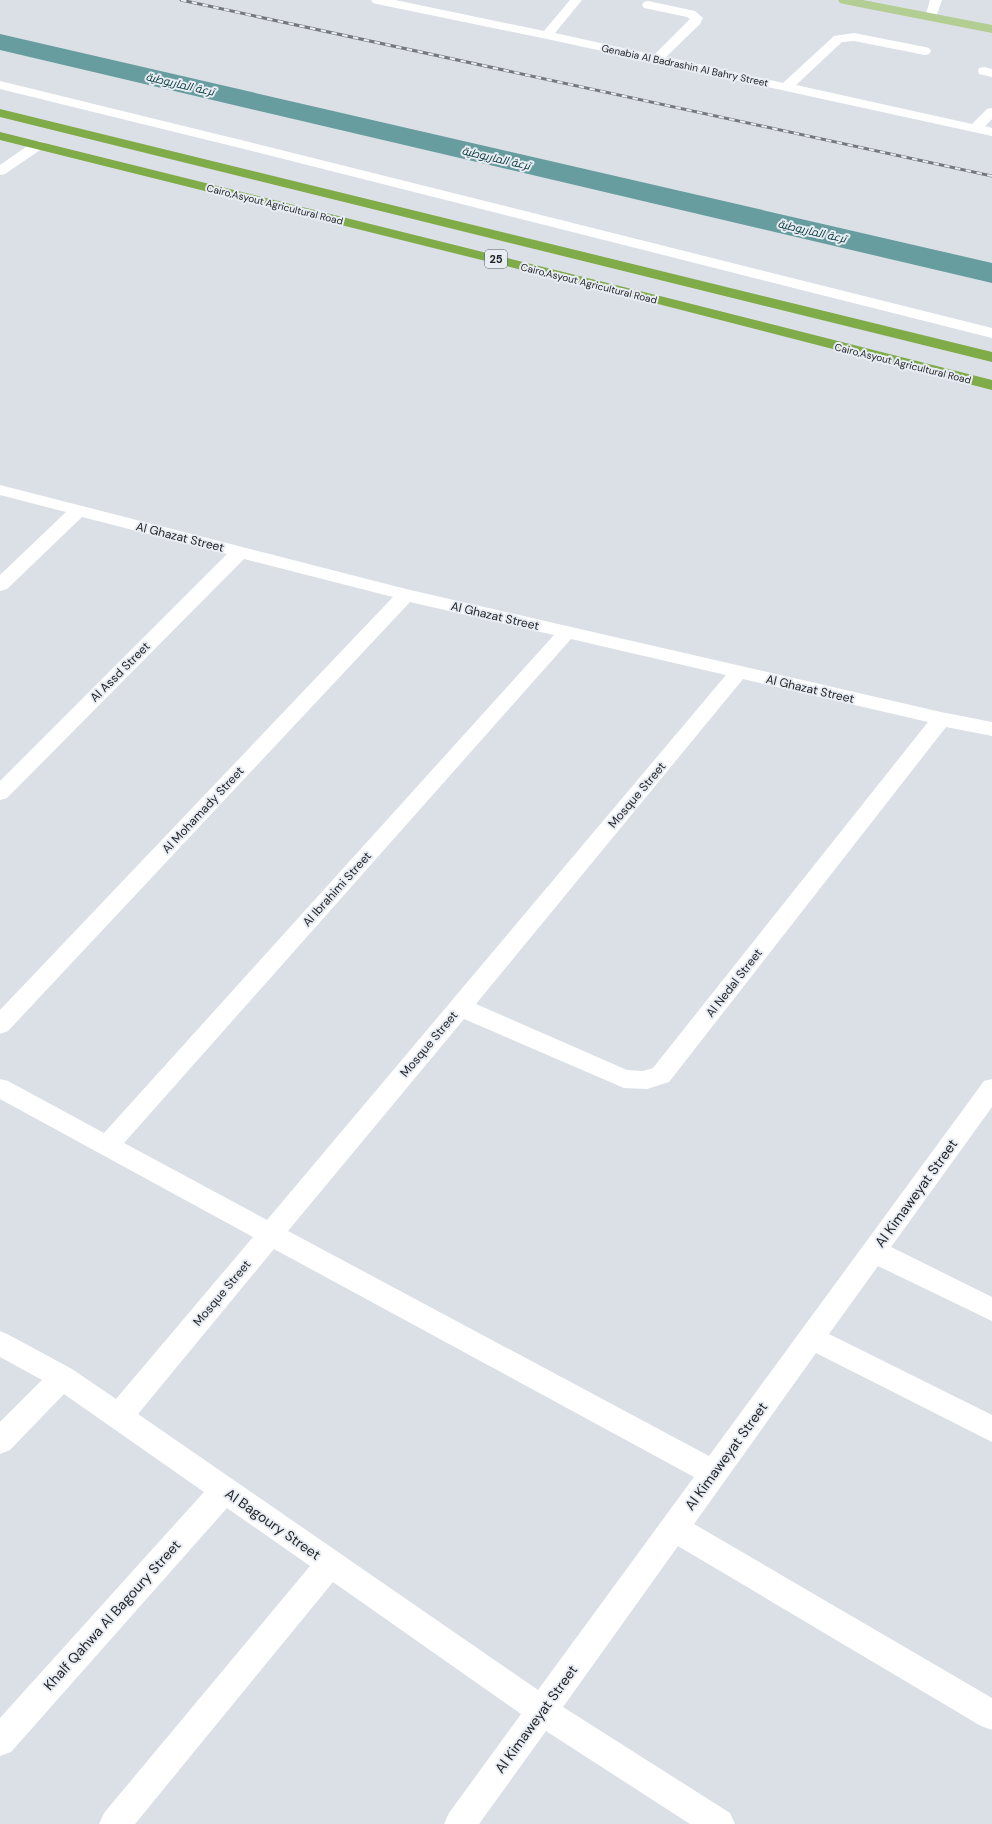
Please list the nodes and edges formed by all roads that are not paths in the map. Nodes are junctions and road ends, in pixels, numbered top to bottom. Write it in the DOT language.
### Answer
graph roads {
  1 [pos="377,0"];
  2 [pos="576,0"];
  3 [pos="844,0"];
  4 [pos="936,0"];
  5 [pos="405,3"];
  6 [pos="460,5"];
  7 [pos="648,5"];
  8 [pos="449,15"];
  9 [pos="931,17"];
  10 [pos="992,29"];
  11 [pos="547,35"];
  12 [pos="925,51"];
  13 [pos="657,59"];
  14 [pos="0,85"];
  15 [pos="786,87"];
  16 [pos="992,112"];
  17 [pos="0,113"];
  18 [pos="975,128"];
  19 [pos="992,132"];
  20 [pos="0,136"];
  21 [pos="38,145"];
  22 [pos="0,171"];
  23 [pos="992,333"];
  24 [pos="992,357"];
  25 [pos="992,385"];
  26 [pos="0,490"];
  27 [pos="78,511"];
  28 [pos="240,552"];
  29 [pos="0,585"];
  30 [pos="406,595"];
  31 [pos="567,632"];
  32 [pos="739,672"];
  33 [pos="942,719"];
  34 [pos="992,729"];
  35 [pos="0,792"];
  36 [pos="460,1007"];
  37 [pos="0,1025"];
  38 [pos="0,1088"];
  39 [pos="992,1088"];
  40 [pos="107,1146"];
  41 [pos="271,1234"];
  42 [pos="874,1251"];
  43 [pos="992,1310"];
  44 [pos="811,1338"];
  45 [pos="0,1343"];
  46 [pos="62,1378"];
  47 [pos="119,1416"];
  48 [pos="992,1429"];
  49 [pos="0,1441"];
  50 [pos="713,1473"];
  51 [pos="224,1490"];
  52 [pos="674,1528"];
  53 [pos="330,1564"];
  54 [pos="542,1711"];
  55 [pos="992,1715"];
  56 [pos="0,1741"];
  57 [pos="115,1824"];
  58 [pos="460,1824"];
  59 [pos="719,1824"];
  1 -- 5 [label="street, Genabia Al Badrashin Al Bahry Street"];
  2 -- 11 [label="street"];
  3 -- 9 [label="main road"];
  4 -- 9 [label="street"];
  5 -- 8 [label="street, Genabia Al Badrashin Al Bahry Street"];
  6 -- 8 [label="street"];
  7 -- 13 [label="street"];
  8 -- 11 [label="street, Genabia Al Badrashin Al Bahry Street"];
  9 -- 10 [label="main road"];
  11 -- 13 [label="street, Genabia Al Badrashin Al Bahry Street"];
  12 -- 15 [label="street"];
  13 -- 15 [label="street, Genabia Al Badrashin Al Bahry Street"];
  14 -- 23 [label="street"];
  15 -- 18 [label="street, Genabia Al Badrashin Al Bahry Street"];
  16 -- 18 [label="street"];
  17 -- 24 [label="highway, Cairo,Asyout Agricultural Road / 25"];
  18 -- 19 [label="street, Genabia Al Badrashin Al Bahry Street"];
  20 -- 21 [label="highway, Cairo,Asyout Agricultural Road / 25"];
  21 -- 22 [label="street"];
  21 -- 25 [label="highway, Cairo,Asyout Agricultural Road / 25"];
  26 -- 27 [label="street, Al Ghazat Street"];
  27 -- 28 [label="street, Al Ghazat Street"];
  27 -- 29 [label="street"];
  28 -- 30 [label="street, Al Ghazat Street"];
  28 -- 35 [label="street, Al Assd Street"];
  30 -- 31 [label="street, Al Ghazat Street"];
  30 -- 37 [label="street, Al Mohamady Street"];
  31 -- 32 [label="street, Al Ghazat Street"];
  31 -- 40 [label="street, Al Ibrahimi Street"];
  32 -- 33 [label="street, Al Ghazat Street"];
  32 -- 36 [label="street, Mosque Street"];
  33 -- 34 [label="street, Al Ghazat Street"];
  33 -- 36 [label="street, Al Nedal Street"];
  36 -- 41 [label="street, Mosque Street"];
  38 -- 40 [label="street"];
  39 -- 42 [label="street, Al Kimaweyat Street"];
  40 -- 41 [label="street"];
  41 -- 47 [label="street, Mosque Street"];
  41 -- 50 [label="street"];
  42 -- 43 [label="street"];
  42 -- 44 [label="street, Al Kimaweyat Street"];
  44 -- 48 [label="street"];
  44 -- 50 [label="street, Al Kimaweyat Street"];
  45 -- 46 [label="street, Al Bagoury Street"];
  46 -- 47 [label="street, Al Bagoury Street"];
  46 -- 49 [label="street"];
  47 -- 51 [label="street, Al Bagoury Street"];
  50 -- 52 [label="street, Al Kimaweyat Street"];
  51 -- 53 [label="street, Al Bagoury Street"];
  51 -- 56 [label="street, Khalf Qahwa Al Bagoury Street"];
  52 -- 54 [label="street, Al Kimaweyat Street"];
  52 -- 55 [label="street"];
  53 -- 54 [label="street, Al Bagoury Street"];
  53 -- 57 [label="street"];
  54 -- 58 [label="street, Al Kimaweyat Street"];
  54 -- 59 [label="street, Al Bagoury Street"];
}
